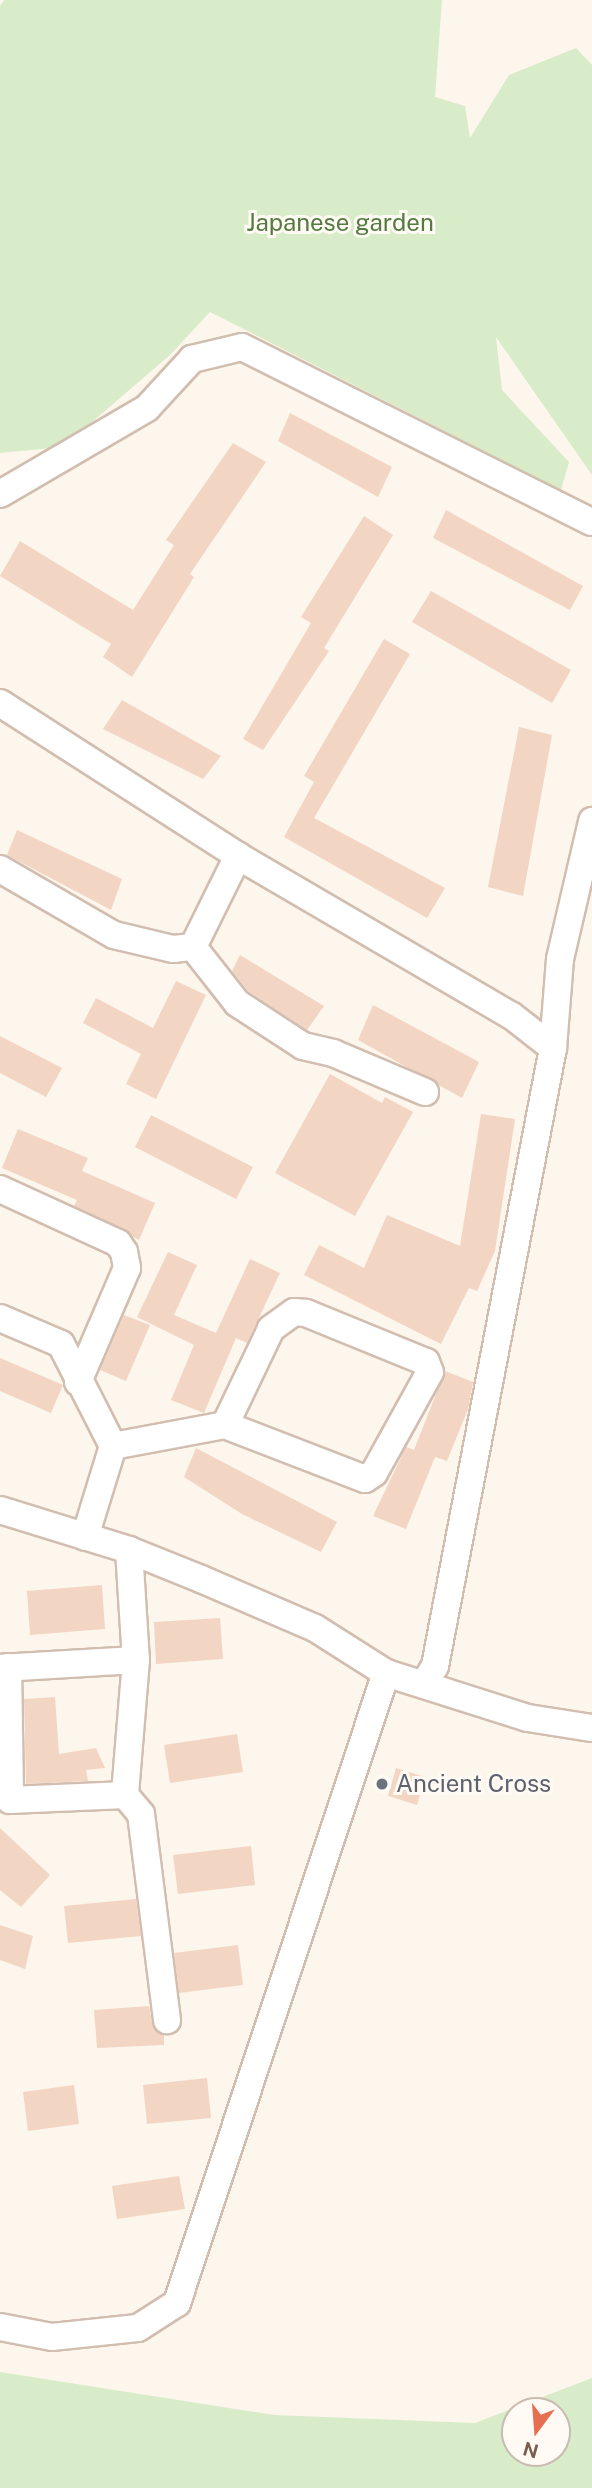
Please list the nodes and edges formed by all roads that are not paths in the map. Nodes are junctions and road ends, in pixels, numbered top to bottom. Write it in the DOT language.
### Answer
graph roads {
  1 [pos="0,494"];
  2 [pos="592,522"];
  3 [pos="0,703"];
  4 [pos="592,821"];
  5 [pos="238,856"];
  6 [pos="0,869"];
  7 [pos="193,947"];
  8 [pos="553,1048"];
  9 [pos="425,1092"];
  10 [pos="0,1189"];
  11 [pos="0,1318"];
  12 [pos="78,1382"];
  13 [pos="225,1425"];
  14 [pos="113,1446"];
  15 [pos="0,1510"];
  16 [pos="85,1536"];
  17 [pos="129,1550"];
  18 [pos="136,1660"];
  19 [pos="4,1667"];
  20 [pos="386,1673"];
  21 [pos="425,1683"];
  22 [pos="592,1728"];
  23 [pos="125,1795"];
  24 [pos="167,2020"];
  25 [pos="0,2327"];
  1 -- 2 [label="street"];
  3 -- 5 [label="street"];
  4 -- 8 [label="street"];
  5 -- 7 [label="street"];
  5 -- 8 [label="street"];
  6 -- 7 [label="street"];
  7 -- 9 [label="street"];
  8 -- 21 [label="street"];
  10 -- 12 [label="street"];
  11 -- 12 [label="street"];
  12 -- 14 [label="street"];
  13 -- 13 [label="street"];
  13 -- 14 [label="street"];
  14 -- 16 [label="street"];
  15 -- 16 [label="street"];
  16 -- 17 [label="street"];
  17 -- 18 [label="street"];
  17 -- 20 [label="street"];
  18 -- 19 [label="street"];
  18 -- 23 [label="street"];
  19 -- 23 [label="street"];
  20 -- 21 [label="street"];
  20 -- 25 [label="street"];
  21 -- 22 [label="street"];
  23 -- 24 [label="street"];
}
